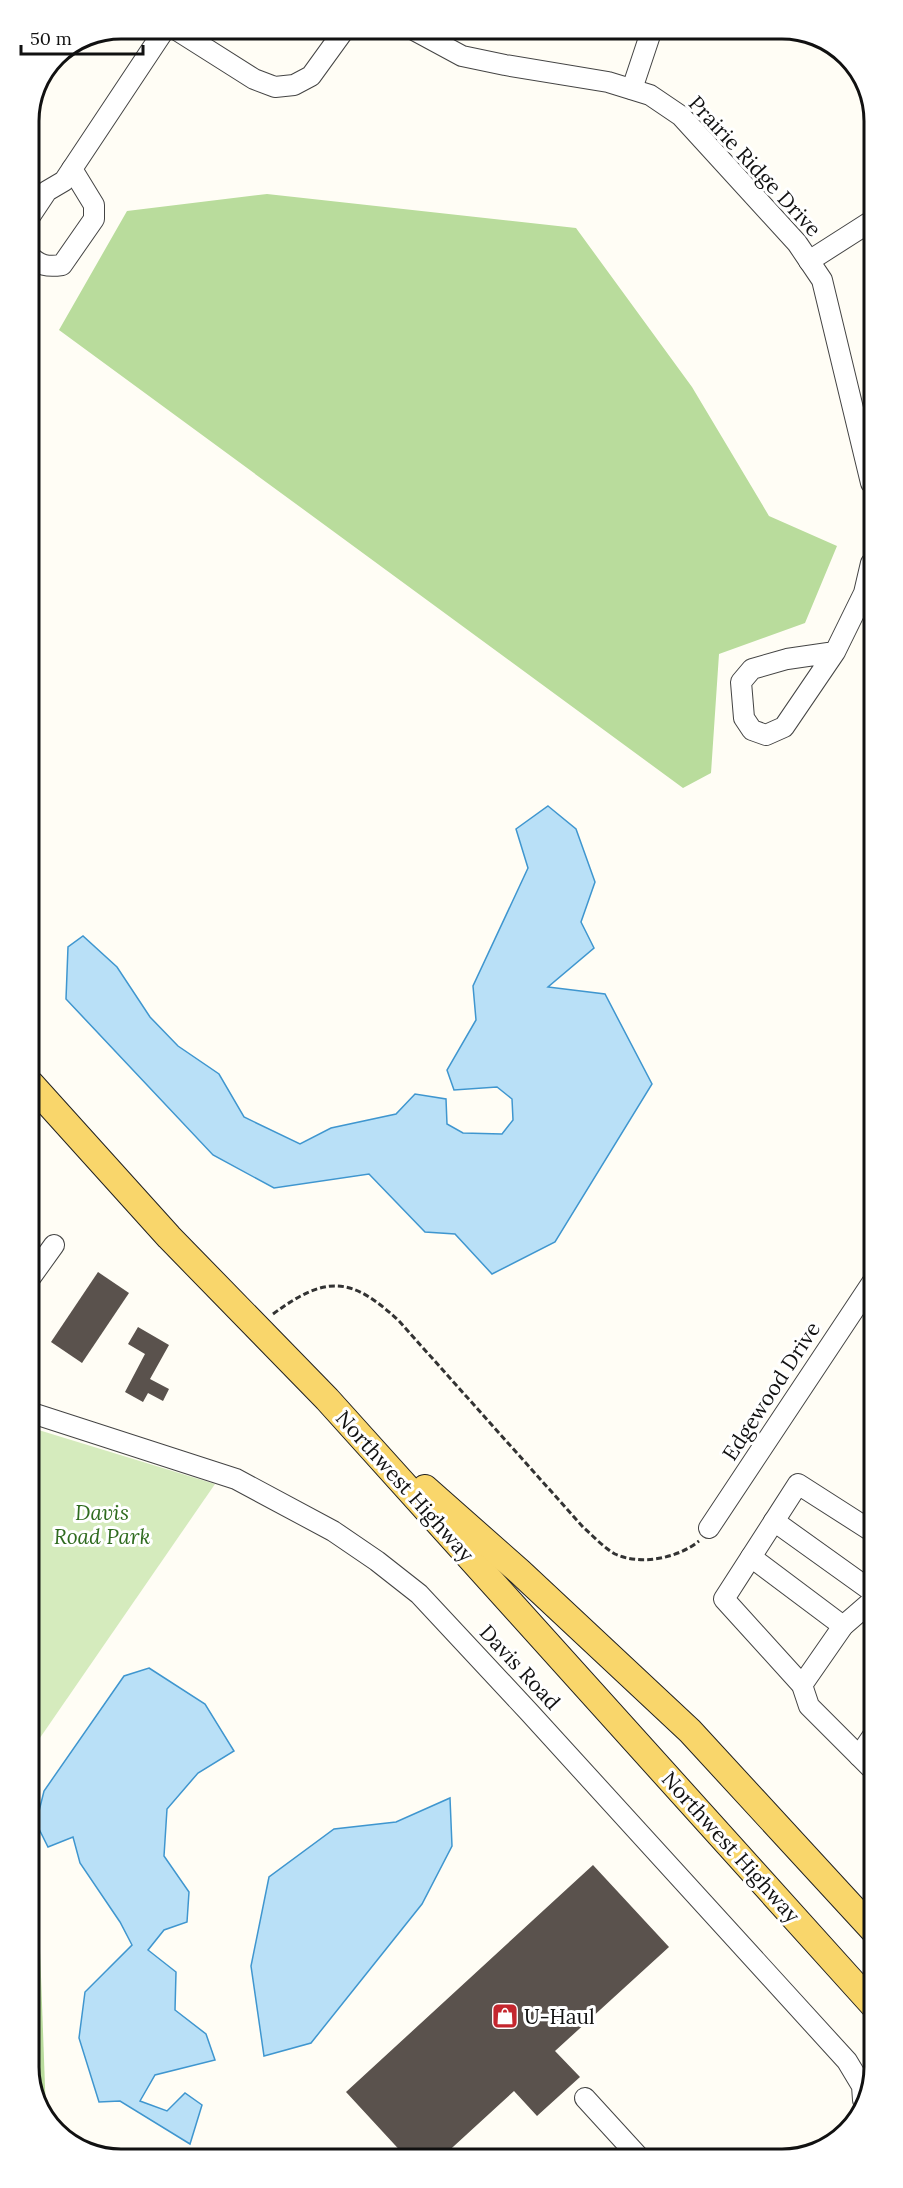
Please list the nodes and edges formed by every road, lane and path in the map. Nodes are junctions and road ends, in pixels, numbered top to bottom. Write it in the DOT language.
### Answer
graph roads {
  1 [pos="158,39"];
  2 [pos="192,39"];
  3 [pos="338,39"];
  4 [pos="431,39"];
  5 [pos="649,39"];
  6 [pos="632,89"];
  7 [pos="72,169"];
  8 [pos="39,203"];
  9 [pos="864,226"];
  10 [pos="809,261"];
  11 [pos="39,264"];
  12 [pos="864,454"];
  13 [pos="864,594"];
  14 [pos="835,652"];
  15 [pos="39,1093"];
  16 [pos="54,1245"];
  17 [pos="39,1266"];
  18 [pos="864,1295"];
  19 [pos="257,1326"];
  20 [pos="327,1400"];
  21 [pos="39,1415"];
  22 [pos="774,1521"];
  23 [pos="864,1526"];
  24 [pos="709,1528"];
  25 [pos="751,1557"];
  26 [pos="864,1586"];
  27 [pos="864,1608"];
  28 [pos="843,1626"];
  29 [pos="802,1685"];
  30 [pos="864,1749"];
  31 [pos="859,1756"];
  32 [pos="864,1761"];
  33 [pos="864,1920"];
  34 [pos="864,1995"];
  35 [pos="861,2085"];
  36 [pos="585,2098"];
  37 [pos="632,2149"];
  1 -- 7 [label="street"];
  2 -- 3 [label="street"];
  4 -- 6 [label="street, Prairie Ridge Drive"];
  5 -- 6 [label="street"];
  6 -- 10 [label="street, Prairie Ridge Drive"];
  7 -- 8 [label="street"];
  7 -- 11 [label="street"];
  9 -- 10 [label="street"];
  10 -- 12 [label="street, Prairie Ridge Drive"];
  13 -- 14 [label="street"];
  14 -- 14 [label="street"];
  15 -- 19 [label="main road"];
  16 -- 17 [label="street"];
  18 -- 24 [label="street, Edgewood Drive"];
  19 -- 20 [label="main road"];
  19 -- 24 [label="path"];
  20 -- 33 [label="main road, Northwest Highway"];
  20 -- 34 [label="main road, Northwest Highway"];
  21 -- 35 [label="street, Davis Road"];
  22 -- 23 [label="street"];
  22 -- 25 [label="street"];
  22 -- 26 [label="street"];
  25 -- 28 [label="street"];
  25 -- 29 [label="street"];
  27 -- 28 [label="street"];
  28 -- 29 [label="street"];
  29 -- 31 [label="street"];
  30 -- 31 [label="street"];
  31 -- 32 [label="street"];
  36 -- 37 [label="street"];
}
